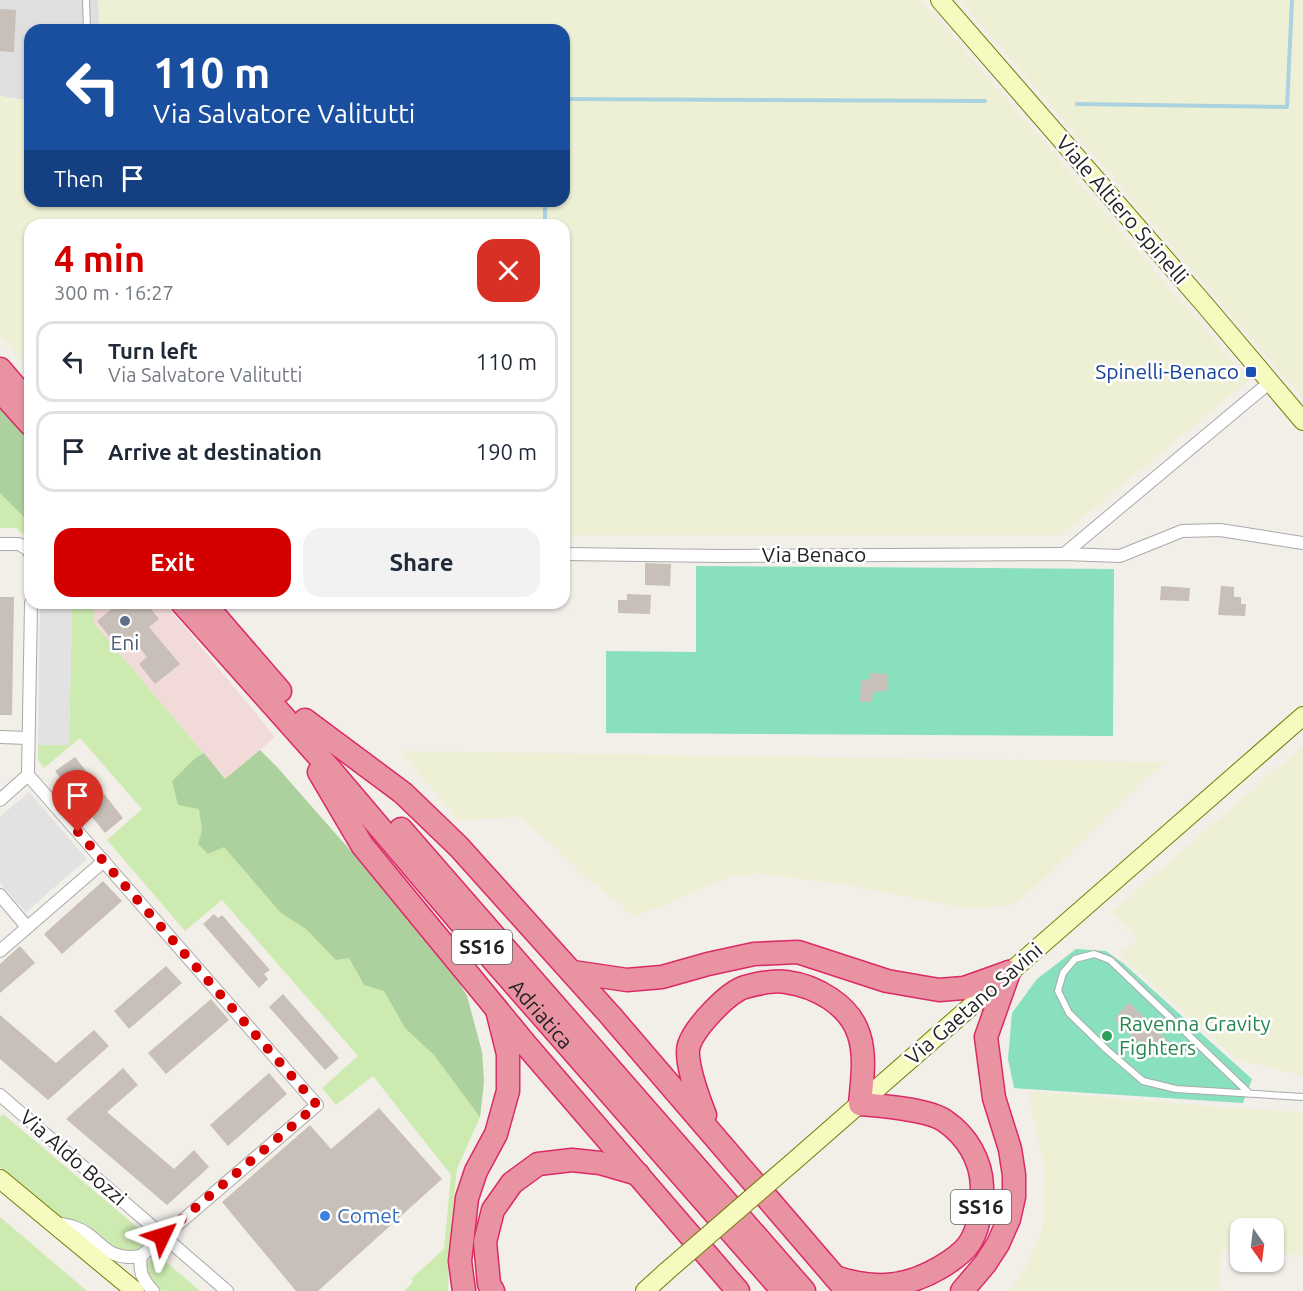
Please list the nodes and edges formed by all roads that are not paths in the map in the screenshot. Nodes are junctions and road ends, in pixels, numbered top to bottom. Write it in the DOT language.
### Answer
graph roads {
  1 [pos="86,0"];
  2 [pos="940,0"];
  3 [pos="87,24"];
  4 [pos="0,369"];
  5 [pos="1270,382"];
  6 [pos="0,390"];
  7 [pos="24,397"];
  8 [pos="24,417"];
  9 [pos="1303,421"];
  10 [pos="1303,543"];
  11 [pos="0,544"];
  12 [pos="24,548"];
  13 [pos="570,554"];
  14 [pos="1065,554"];
  15 [pos="32,609"];
  16 [pos="188,609"];
  17 [pos="209,609"];
  18 [pos="1303,716"];
  19 [pos="300,725"];
  20 [pos="0,737"];
  21 [pos="28,738"];
  22 [pos="28,775"];
  23 [pos="0,800"];
  24 [pos="104,861"];
  25 [pos="0,895"];
  26 [pos="27,927"];
  27 [pos="0,951"];
  28 [pos="573,972"];
  29 [pos="1009,972"];
  30 [pos="497,1010"];
  31 [pos="1250,1094"];
  32 [pos="0,1095"];
  33 [pos="1303,1097"];
  34 [pos="860,1104"];
  35 [pos="710,1129"];
  36 [pos="638,1174"];
  37 [pos="0,1179"];
  38 [pos="54,1222"];
  39 [pos="162,1236"];
  40 [pos="141,1256"];
  41 [pos="841,1284"];
  42 [pos="135,1291"];
  43 [pos="153,1291"];
  44 [pos="227,1291"];
  45 [pos="464,1291"];
  46 [pos="493,1291"];
  47 [pos="645,1291"];
  48 [pos="738,1291"];
  49 [pos="783,1291"];
  50 [pos="804,1291"];
  51 [pos="962,1291"];
  1 -- 3 [label="lane"];
  2 -- 5 [label="street, Viale Altiero Spinelli"];
  4 -- 7 [label="highway"];
  5 -- 9 [label="street, Viale Altiero Spinelli"];
  5 -- 14 [label="street"];
  6 -- 8 [label="highway"];
  10 -- 14 [label="street, Via Benaco"];
  11 -- 12 [label="street"];
  13 -- 14 [label="street, Via Benaco"];
  15 -- 21 [label="street"];
  16 -- 19 [label="highway, Adriatica / SS16"];
  17 -- 19 [label="highway, Adriatica / SS16"];
  18 -- 29 [label="street, Via Gaetano Savini"];
  19 -- 28 [label="highway, SS16"];
  19 -- 30 [label="highway, SS16"];
  19 -- 49 [label="highway, Adriatica / SS16"];
  19 -- 50 [label="highway, Adriatica / SS16"];
  20 -- 21 [label="street"];
  21 -- 22 [label="street"];
  22 -- 23 [label="street"];
  22 -- 24 [label="street"];
  24 -- 26 [label="street"];
  24 -- 39 [label="street"];
  25 -- 26 [label="street"];
  26 -- 27 [label="street"];
  28 -- 29 [label="highway"];
  28 -- 35 [label="highway, SS16"];
  29 -- 34 [label="street, Via Gaetano Savini"];
  29 -- 51 [label="highway, SS16"];
  30 -- 36 [label="highway, SS16"];
  30 -- 45 [label="highway, SS16"];
  31 -- 31 [label="lane"];
  31 -- 33 [label="lane"];
  32 -- 39 [label="street, Via Aldo Bozzi"];
  34 -- 35 [label="highway, SS16"];
  34 -- 41 [label="highway, SS16"];
  34 -- 47 [label="street, Via Gaetano Savini, bridge"];
  35 -- 41 [label="highway, SS16"];
  36 -- 46 [label="highway"];
  36 -- 48 [label="highway, SS16"];
  37 -- 38 [label="street"];
  38 -- 40 [label="street"];
  38 -- 42 [label="street"];
  39 -- 40 [label="street"];
  39 -- 44 [label="street, Via Aldo Bozzi"];
  40 -- 43 [label="street"];
}
